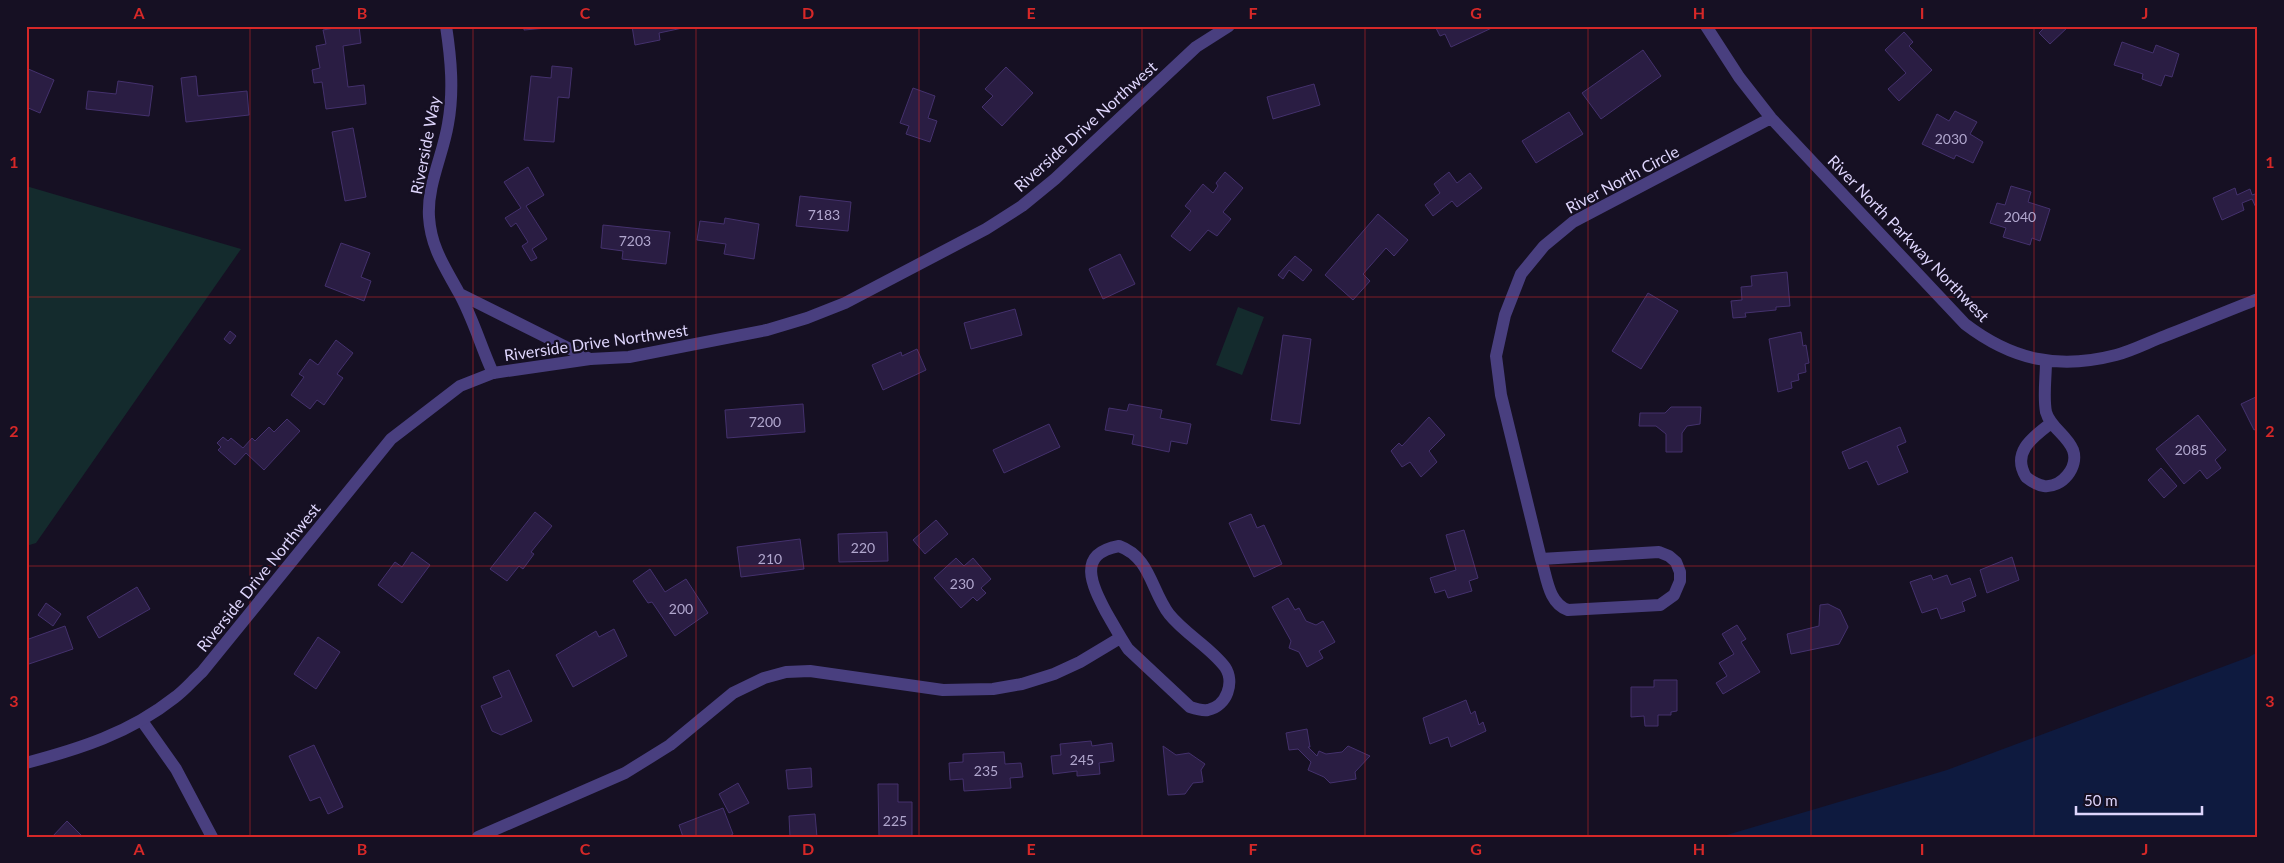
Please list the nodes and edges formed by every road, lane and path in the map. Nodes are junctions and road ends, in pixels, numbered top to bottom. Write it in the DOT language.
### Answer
graph roads {
  1 [pos="446,26"];
  2 [pos="1229,26"];
  3 [pos="1706,26"];
  4 [pos="1771,118"];
  5 [pos="460,294"];
  6 [pos="2258,299"];
  7 [pos="590,359"];
  8 [pos="2046,361"];
  9 [pos="493,373"];
  10 [pos="2050,422"];
  11 [pos="1541,558"];
  12 [pos="1120,638"];
  13 [pos="142,721"];
  14 [pos="26,764"];
  15 [pos="212,837"];
  16 [pos="478,837"];
  1 -- 5 [label="street, Riverside Way"];
  2 -- 7 [label="street, Riverside Drive Northwest"];
  3 -- 4 [label="street, River North Parkway Northwest"];
  4 -- 8 [label="street, River North Parkway Northwest"];
  4 -- 11 [label="street, River North Circle"];
  5 -- 7 [label="street"];
  5 -- 9 [label="street, Riverside Way"];
  6 -- 8 [label="street, River North Parkway Northwest"];
  7 -- 9 [label="street, Riverside Drive Northwest"];
  8 -- 10 [label="street"];
  9 -- 13 [label="street, Riverside Drive Northwest"];
  10 -- 10 [label="street"];
  11 -- 11 [label="street, River North Circle"];
  12 -- 12 [label="street"];
  12 -- 16 [label="street"];
  13 -- 14 [label="street, Riverside Drive Northwest"];
  13 -- 15 [label="street"];
}
